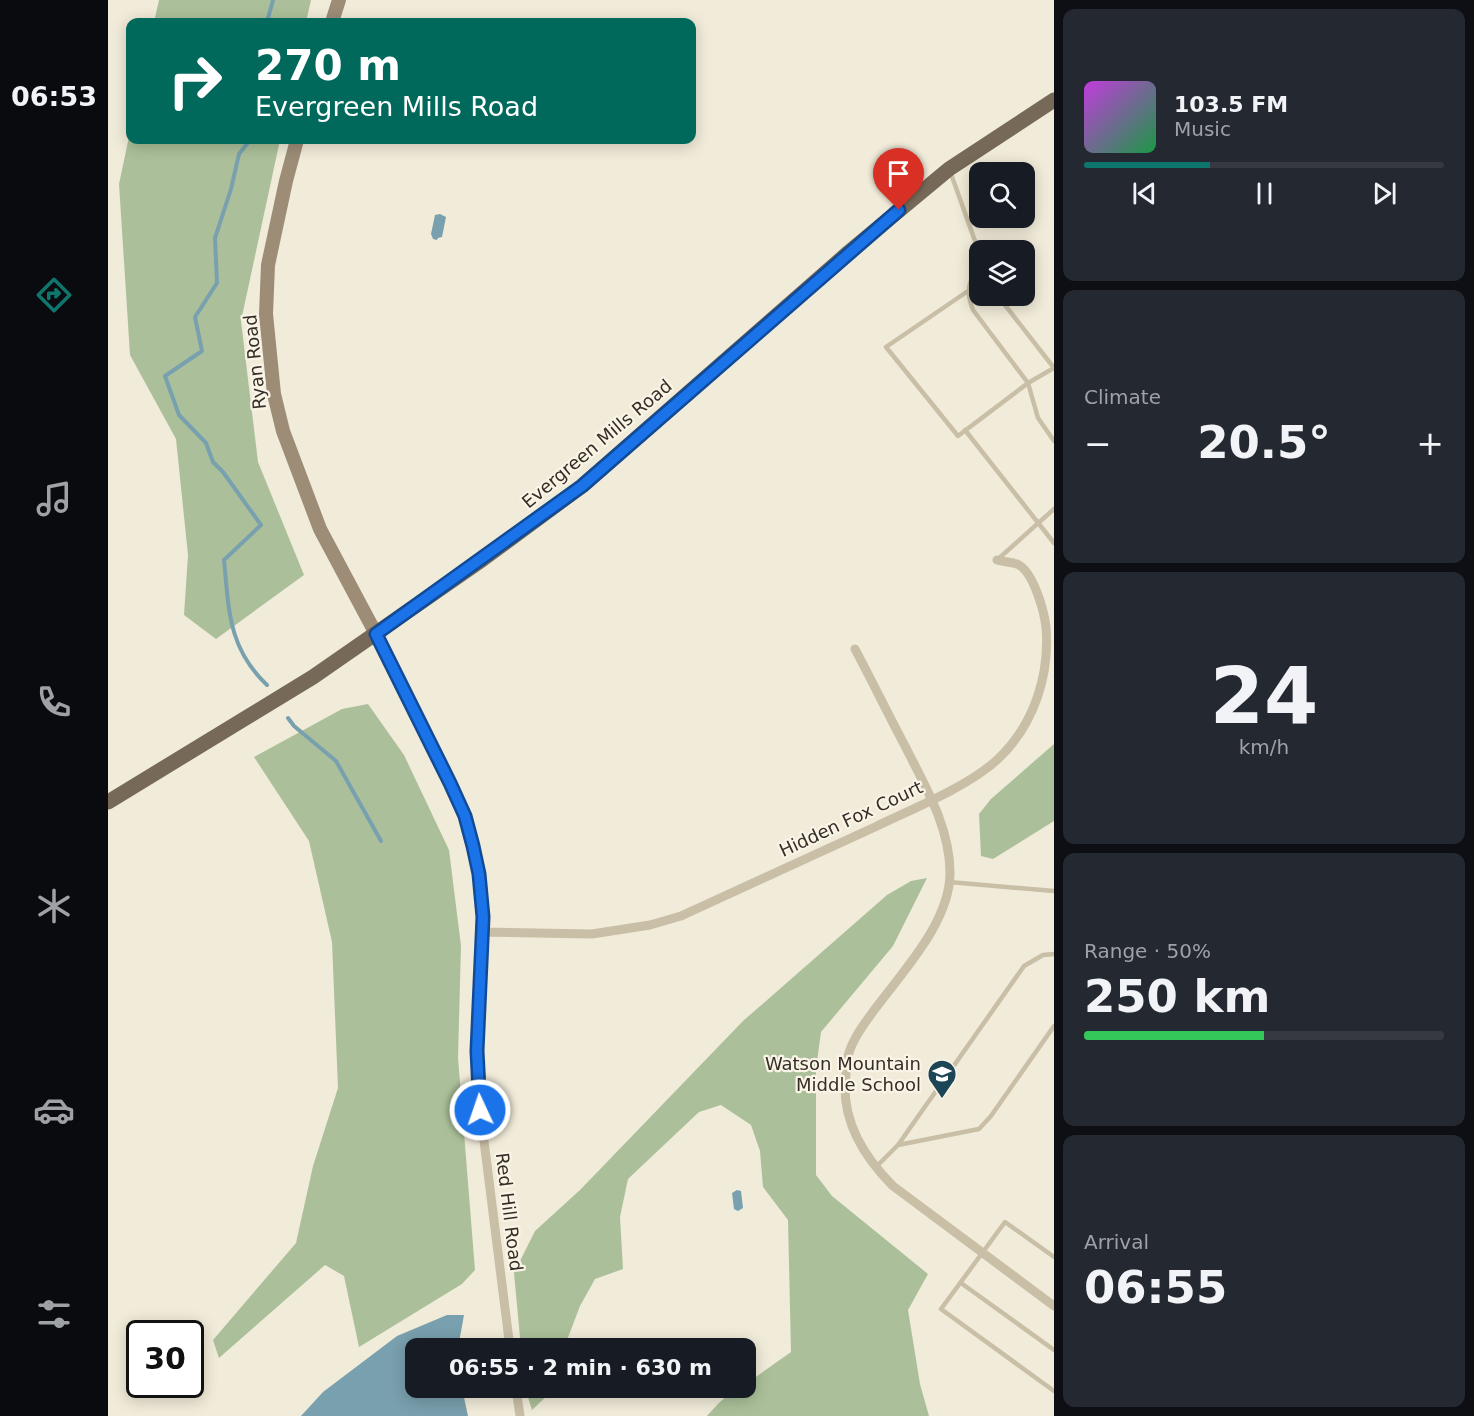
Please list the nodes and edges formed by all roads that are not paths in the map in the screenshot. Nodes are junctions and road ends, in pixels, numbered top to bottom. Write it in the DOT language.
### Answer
graph roads {
  1 [pos="339,0"];
  2 [pos="333,18"];
  3 [pos="1054,100"];
  4 [pos="296,144"];
  5 [pos="949,169"];
  6 [pos="975,240"];
  7 [pos="969,282"];
  8 [pos="968,291"];
  9 [pos="1006,306"];
  10 [pos="1054,368"];
  11 [pos="1028,382"];
  12 [pos="965,430"];
  13 [pos="1054,441"];
  14 [pos="1054,509"];
  15 [pos="1037,523"];
  16 [pos="1054,543"];
  17 [pos="997,560"];
  18 [pos="376,634"];
  19 [pos="855,649"];
  20 [pos="933,800"];
  21 [pos="108,802"];
  22 [pos="950,882"];
  23 [pos="1054,891"];
  24 [pos="483,932"];
  25 [pos="1054,954"];
  26 [pos="1054,1026"];
  27 [pos="898,1145"];
  28 [pos="875,1168"];
  29 [pos="983,1253"];
  30 [pos="1054,1257"];
  31 [pos="961,1283"];
  32 [pos="1054,1306"];
  33 [pos="509,1338"];
  34 [pos="1054,1350"];
  35 [pos="1054,1391"];
  36 [pos="517,1398"];
  37 [pos="520,1416"];
  1 -- 2 [label="main road"];
  3 -- 5 [label="main road, Evergreen Mills Road"];
  4 -- 18 [label="main road, Ryan Road"];
  5 -- 6 [label="lane"];
  5 -- 18 [label="main road, Evergreen Mills Road"];
  7 -- 8 [label="lane"];
  8 -- 11 [label="lane"];
  8 -- 12 [label="lane"];
  9 -- 10 [label="lane"];
  10 -- 11 [label="lane"];
  11 -- 12 [label="lane"];
  11 -- 13 [label="lane"];
  12 -- 15 [label="lane"];
  14 -- 15 [label="lane"];
  15 -- 16 [label="lane"];
  15 -- 17 [label="lane"];
  17 -- 20 [label="street, Hidden Fox Court"];
  18 -- 21 [label="main road, Evergreen Mills Road"];
  18 -- 24 [label="street, Red Hill Road"];
  19 -- 20 [label="street"];
  20 -- 22 [label="street"];
  20 -- 24 [label="street, Hidden Fox Court"];
  22 -- 23 [label="lane"];
  22 -- 28 [label="street"];
  24 -- 33 [label="street, Red Hill Road"];
  25 -- 27 [label="lane"];
  26 -- 27 [label="lane"];
  27 -- 28 [label="lane"];
  28 -- 29 [label="street"];
  29 -- 30 [label="lane"];
  29 -- 31 [label="lane"];
  29 -- 32 [label="street"];
  31 -- 34 [label="lane"];
  31 -- 35 [label="lane"];
  36 -- 37 [label="street"];
}
